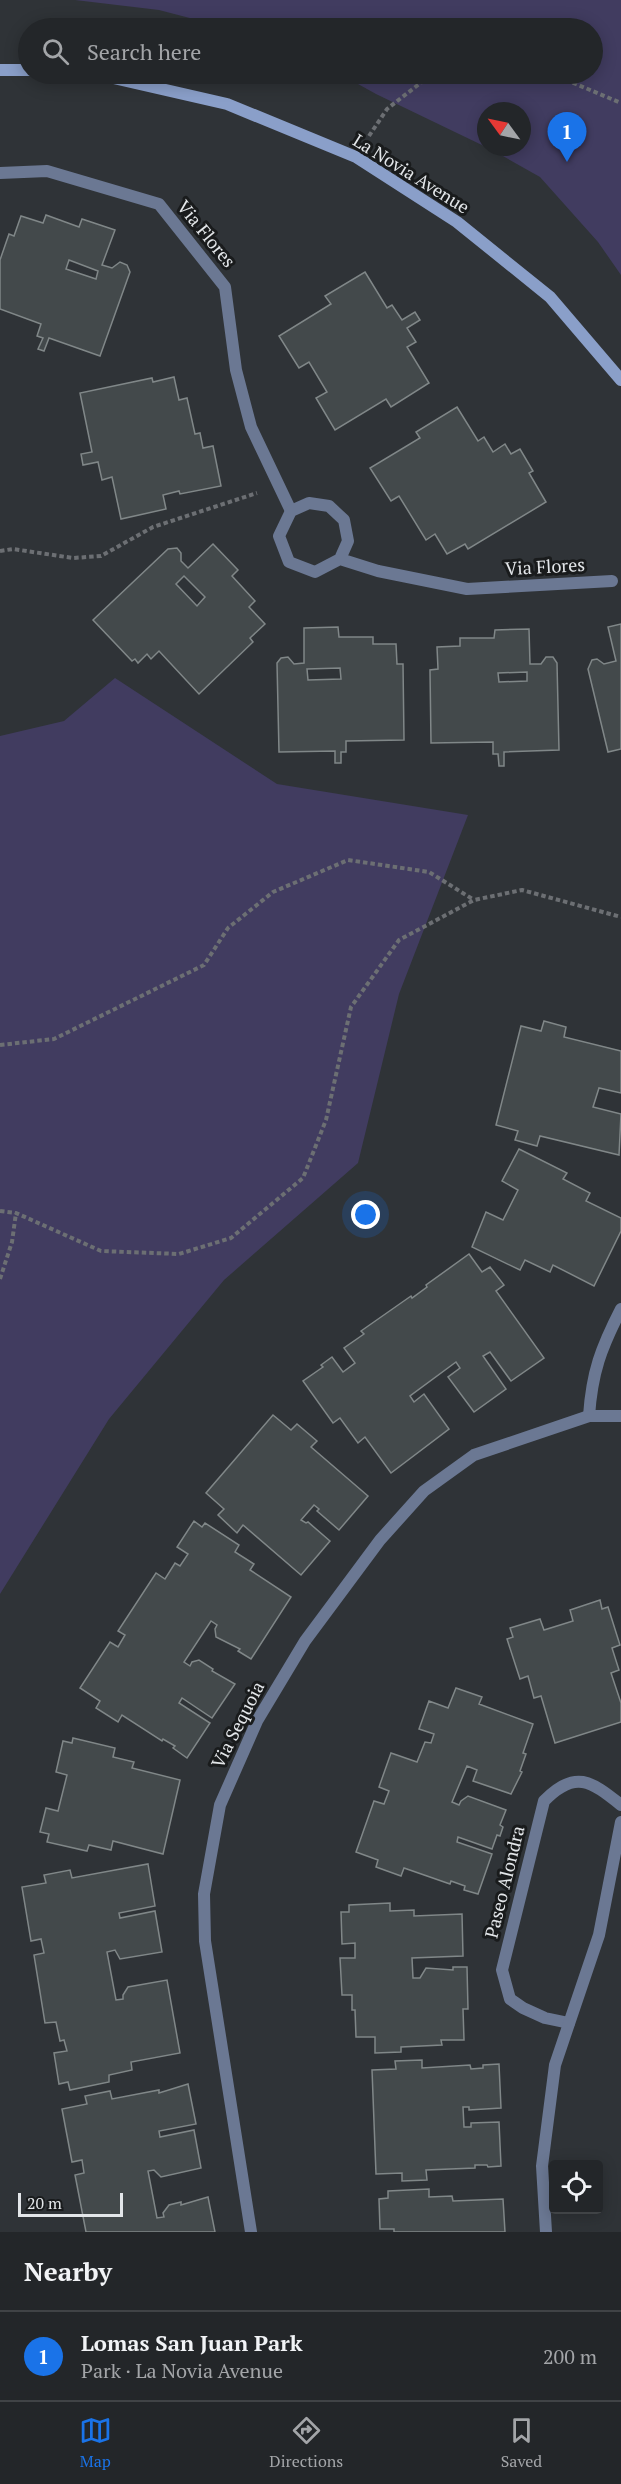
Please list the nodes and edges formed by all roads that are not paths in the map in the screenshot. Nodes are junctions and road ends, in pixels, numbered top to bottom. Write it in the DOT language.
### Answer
graph roads {
  1 [pos="0,70"];
  2 [pos="18,70"];
  3 [pos="140,84"];
  4 [pos="0,173"];
  5 [pos="621,380"];
  6 [pos="291,511"];
  7 [pos="340,559"];
  8 [pos="612,581"];
  9 [pos="621,1309"];
  10 [pos="589,1416"];
  11 [pos="621,1416"];
  12 [pos="621,1805"];
  13 [pos="621,1822"];
  14 [pos="569,2023"];
  15 [pos="251,2232"];
  16 [pos="546,2232"];
  1 -- 2 [label="main road"];
  3 -- 5 [label="main road, La Novia Avenue"];
  4 -- 6 [label="street, Via Flores"];
  6 -- 7 [label="street"];
  6 -- 7 [label="street"];
  7 -- 8 [label="street, Via Flores"];
  9 -- 10 [label="street"];
  10 -- 11 [label="street, Via Sequoia"];
  10 -- 15 [label="street, Via Sequoia"];
  12 -- 14 [label="street, Paseo Alondra"];
  13 -- 14 [label="street"];
  14 -- 16 [label="street"];
}
